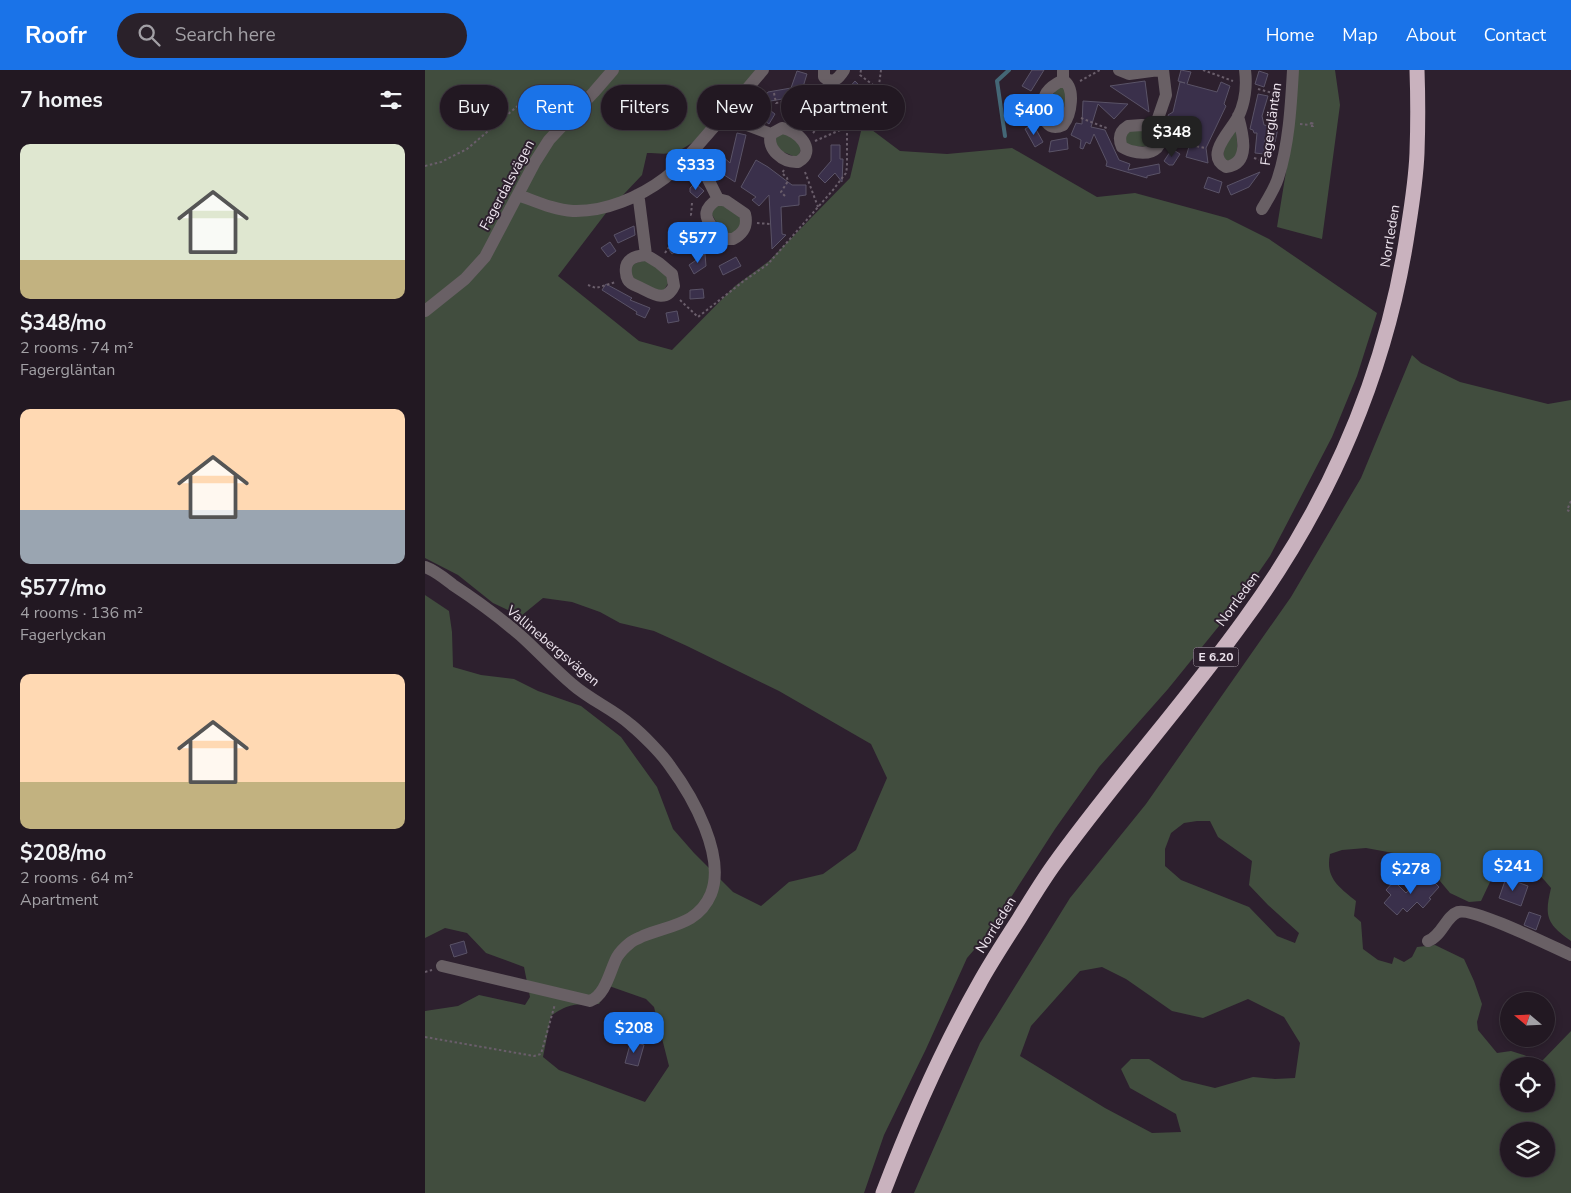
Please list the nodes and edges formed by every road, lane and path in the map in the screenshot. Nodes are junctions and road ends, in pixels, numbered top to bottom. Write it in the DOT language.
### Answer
graph roads {
  1 [pos="613,70"];
  2 [pos="763,70"];
  3 [pos="844,70"];
  4 [pos="861,70"];
  5 [pos="881,70"];
  6 [pos="1100,70"];
  7 [pos="1119,70"];
  8 [pos="1161,70"];
  9 [pos="1203,70"];
  10 [pos="1245,70"];
  11 [pos="1293,70"];
  12 [pos="1417,70"];
  13 [pos="826,75"];
  14 [pos="1065,79"];
  15 [pos="750,85"];
  16 [pos="873,85"];
  17 [pos="879,85"];
  18 [pos="1246,86"];
  19 [pos="594,92"];
  20 [pos="774,93"];
  21 [pos="1291,99"];
  22 [pos="781,102"];
  23 [pos="1069,114"];
  24 [pos="1238,116"];
  25 [pos="1155,127"];
  26 [pos="781,129"];
  27 [pos="711,130"];
  28 [pos="760,130"];
  29 [pos="788,130"];
  30 [pos="815,130"];
  31 [pos="835,130"];
  32 [pos="847,130"];
  33 [pos="1121,133"];
  34 [pos="771,134"];
  35 [pos="1159,140"];
  36 [pos="803,141"];
  37 [pos="1218,150"];
  38 [pos="692,152"];
  39 [pos="1243,155"];
  40 [pos="795,161"];
  41 [pos="425,166"];
  42 [pos="1281,166"];
  43 [pos="518,195"];
  44 [pos="637,195"];
  45 [pos="785,196"];
  46 [pos="718,199"];
  47 [pos="818,207"];
  48 [pos="1263,209"];
  49 [pos="646,256"];
  50 [pos="626,274"];
  51 [pos="588,285"];
  52 [pos="671,291"];
  53 [pos="425,311"];
  54 [pos="1571,501"];
  55 [pos="1571,512"];
  56 [pos="425,566"];
  57 [pos="1428,941"];
  58 [pos="1571,955"];
  59 [pos="442,966"];
  60 [pos="559,994"];
  61 [pos="425,1038"];
  62 [pos="883,1193"];
  1 -- 19 [label="street, Fagerdalsvägen"];
  2 -- 15 [label="street"];
  3 -- 13 [label="street"];
  4 -- 16 [label="path"];
  5 -- 17 [label="path"];
  6 -- 14 [label="path"];
  7 -- 8 [label="street"];
  8 -- 25 [label="street"];
  9 -- 18 [label="path"];
  10 -- 18 [label="street, Fagergläntan"];
  11 -- 21 [label="street, Fagergläntan"];
  12 -- 62 [label="highway, Norrleden / E 6.20"];
  13 -- 36 [label="path"];
  14 -- 23 [label="street"];
  14 -- 23 [label="street"];
  18 -- 21 [label="path"];
  18 -- 24 [label="street, Fagergläntan"];
  19 -- 41 [label="path"];
  19 -- 43 [label="street, Fagerdalsvägen"];
  20 -- 22 [label="path"];
  21 -- 42 [label="street, Fagergläntan"];
  23 -- 33 [label="path"];
  24 -- 37 [label="street, Fagergläntan"];
  24 -- 39 [label="street, Fagergläntan"];
  25 -- 33 [label="street"];
  25 -- 35 [label="street"];
  26 -- 34 [label="street"];
  27 -- 38 [label="street"];
  28 -- 34 [label="street"];
  29 -- 36 [label="street"];
  30 -- 36 [label="path"];
  31 -- 36 [label="path"];
  32 -- 47 [label="path"];
  33 -- 35 [label="street"];
  34 -- 40 [label="street"];
  35 -- 37 [label="path"];
  36 -- 40 [label="street"];
  37 -- 39 [label="street, Fagergläntan"];
  38 -- 44 [label="street"];
  38 -- 46 [label="street"];
  39 -- 42 [label="path"];
  40 -- 45 [label="path"];
  40 -- 47 [label="path"];
  42 -- 48 [label="street, Fagergläntan"];
  43 -- 44 [label="street"];
  43 -- 53 [label="street, Fagerdalsvägen"];
  44 -- 49 [label="street"];
  47 -- 52 [label="path"];
  49 -- 50 [label="street"];
  49 -- 52 [label="street"];
  50 -- 51 [label="path"];
  50 -- 52 [label="street"];
  54 -- 55 [label="path"];
  56 -- 60 [label="street, Vallinebergsvägen"];
  57 -- 58 [label="street"];
  59 -- 60 [label="street, Vallinebergsvägen"];
  60 -- 61 [label="path"];
}
